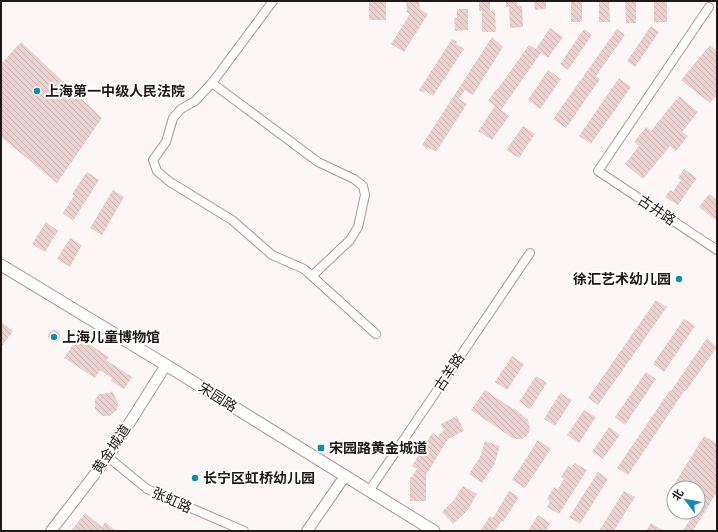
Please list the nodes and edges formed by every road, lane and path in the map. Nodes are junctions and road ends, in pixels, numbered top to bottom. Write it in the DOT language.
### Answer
graph roads {
  1 [pos="273,1"];
  2 [pos="709,7"];
  3 [pos="212,83"];
  4 [pos="717,250"];
  5 [pos="530,253"];
  6 [pos="1,265"];
  7 [pos="312,276"];
  8 [pos="376,334"];
  9 [pos="166,365"];
  10 [pos="108,457"];
  11 [pos="345,476"];
  12 [pos="369,491"];
  13 [pos="51,531"];
  14 [pos="244,531"];
  15 [pos="307,531"];
  16 [pos="434,531"];
  1 -- 3 [label="street"];
  2 -- 4 [label="street, 古井路"];
  3 -- 7 [label="street"];
  3 -- 7 [label="street"];
  5 -- 12 [label="street, 古羊路"];
  6 -- 9 [label="main road, 宋园路"];
  7 -- 8 [label="street"];
  9 -- 10 [label="street, 黄金城道"];
  9 -- 11 [label="main road, 宋园路"];
  10 -- 13 [label="street, 黄金城道"];
  10 -- 14 [label="street, 张虹路"];
  11 -- 12 [label="main road, 宋园路"];
  11 -- 15 [label="street"];
  12 -- 16 [label="main road, 宋园路"];
}
